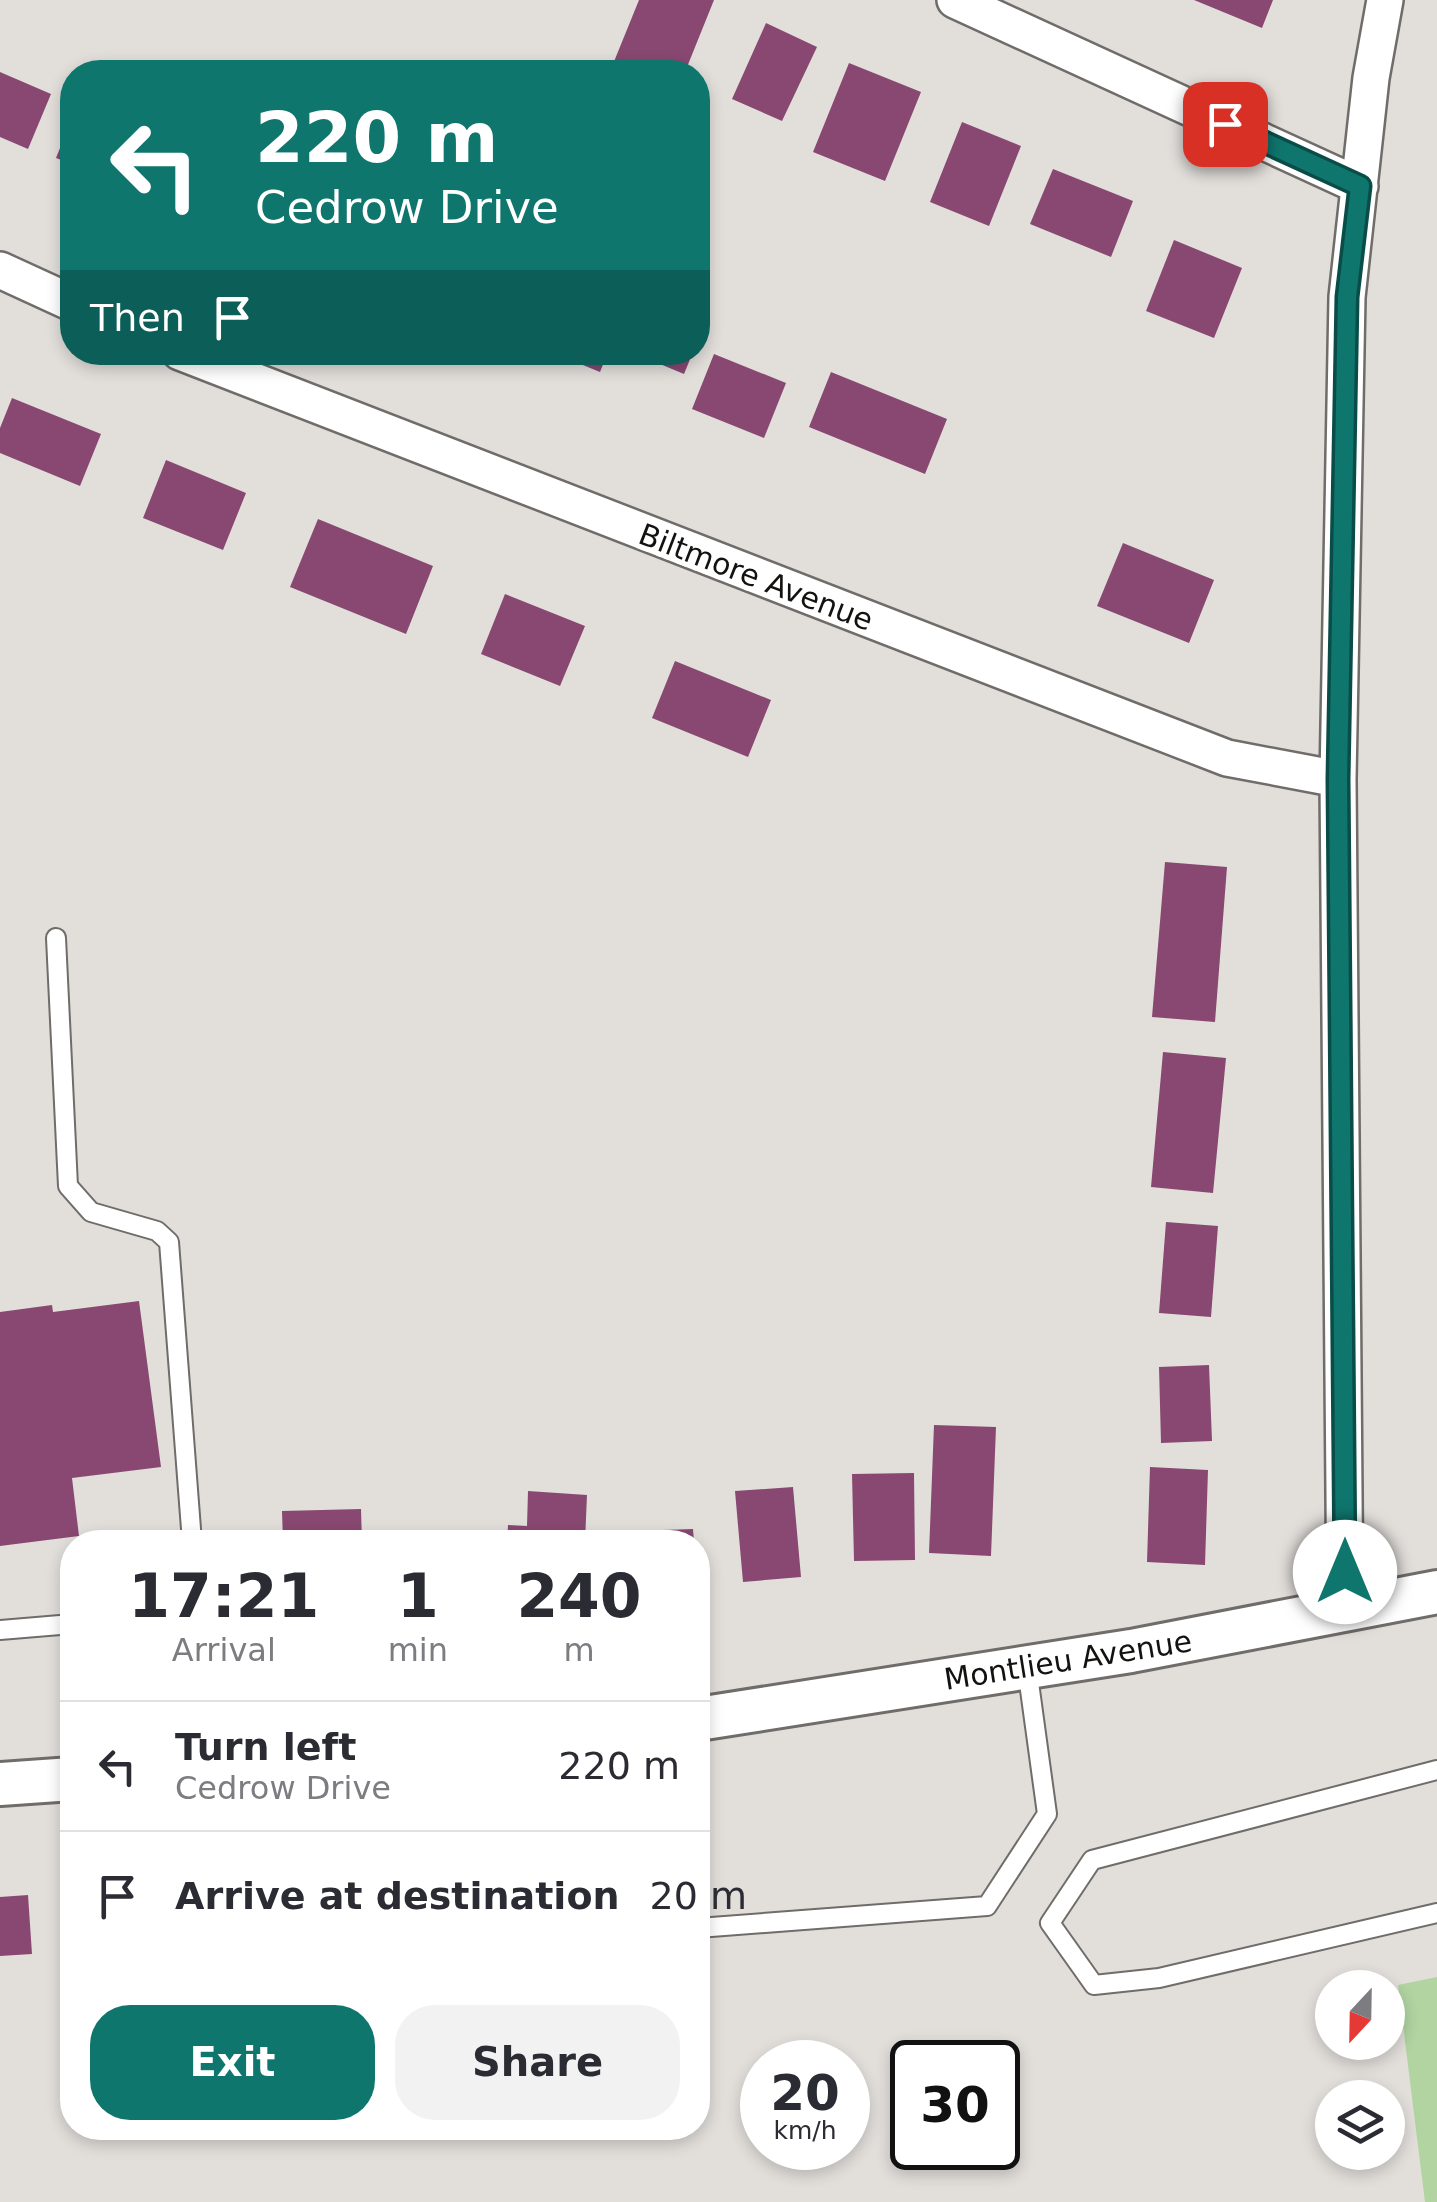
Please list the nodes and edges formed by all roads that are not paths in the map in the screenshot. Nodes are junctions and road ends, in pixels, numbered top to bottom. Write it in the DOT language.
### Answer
graph roads {
  1 [pos="955,0"];
  2 [pos="1385,0"];
  3 [pos="1360,186"];
  4 [pos="0,270"];
  5 [pos="60,298"];
  6 [pos="214,365"];
  7 [pos="1338,779"];
  8 [pos="56,938"];
  9 [pos="191,1530"];
  10 [pos="1437,1592"];
  11 [pos="1345,1612"];
  12 [pos="60,1625"];
  13 [pos="0,1630"];
  14 [pos="1026,1667"];
  15 [pos="710,1717"];
  16 [pos="1437,1770"];
  17 [pos="60,1779"];
  18 [pos="0,1784"];
  19 [pos="1437,1914"];
  20 [pos="710,1927"];
  1 -- 3 [label="street"];
  2 -- 3 [label="street"];
  3 -- 7 [label="street"];
  4 -- 5 [label="street"];
  6 -- 7 [label="street, Biltmore Avenue"];
  7 -- 11 [label="street"];
  8 -- 9 [label="lane"];
  10 -- 11 [label="street, Montlieu Avenue"];
  11 -- 14 [label="street, Montlieu Avenue"];
  12 -- 13 [label="lane"];
  14 -- 15 [label="street, Montlieu Avenue"];
  14 -- 20 [label="lane"];
  16 -- 19 [label="lane"];
  17 -- 18 [label="street"];
}
